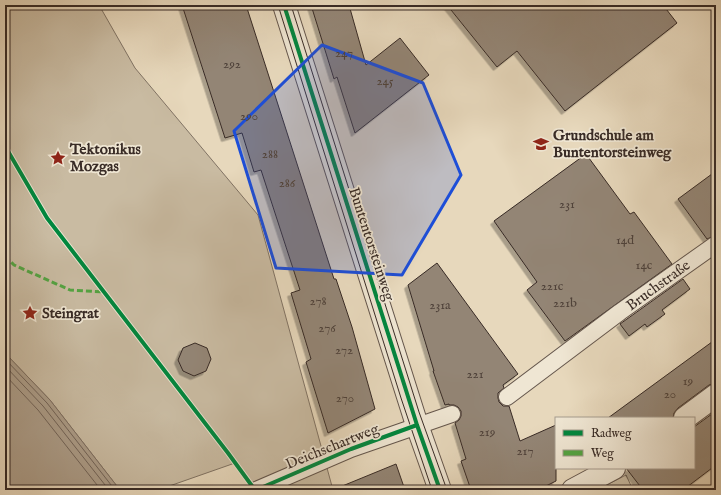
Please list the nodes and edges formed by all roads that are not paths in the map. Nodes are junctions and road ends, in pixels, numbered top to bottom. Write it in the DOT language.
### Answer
graph roads {
  1 [pos="284,5"];
  2 [pos="716,244"];
  3 [pos="716,395"];
  4 [pos="506,397"];
  5 [pos="452,414"];
  6 [pos="686,417"];
  7 [pos="417,425"];
  8 [pos="612,469"];
  9 [pos="256,490"];
  10 [pos="440,490"];
  11 [pos="573,490"];
  1 -- 7 [label="street, Buntentorsteinweg"];
  2 -- 4 [label="lane, Bruchstraße"];
  3 -- 6 [label="street"];
  5 -- 7 [label="lane"];
  7 -- 9 [label="lane, Deichschartweg"];
  7 -- 10 [label="street, Buntentorsteinweg"];
  8 -- 11 [label="street"];
}
